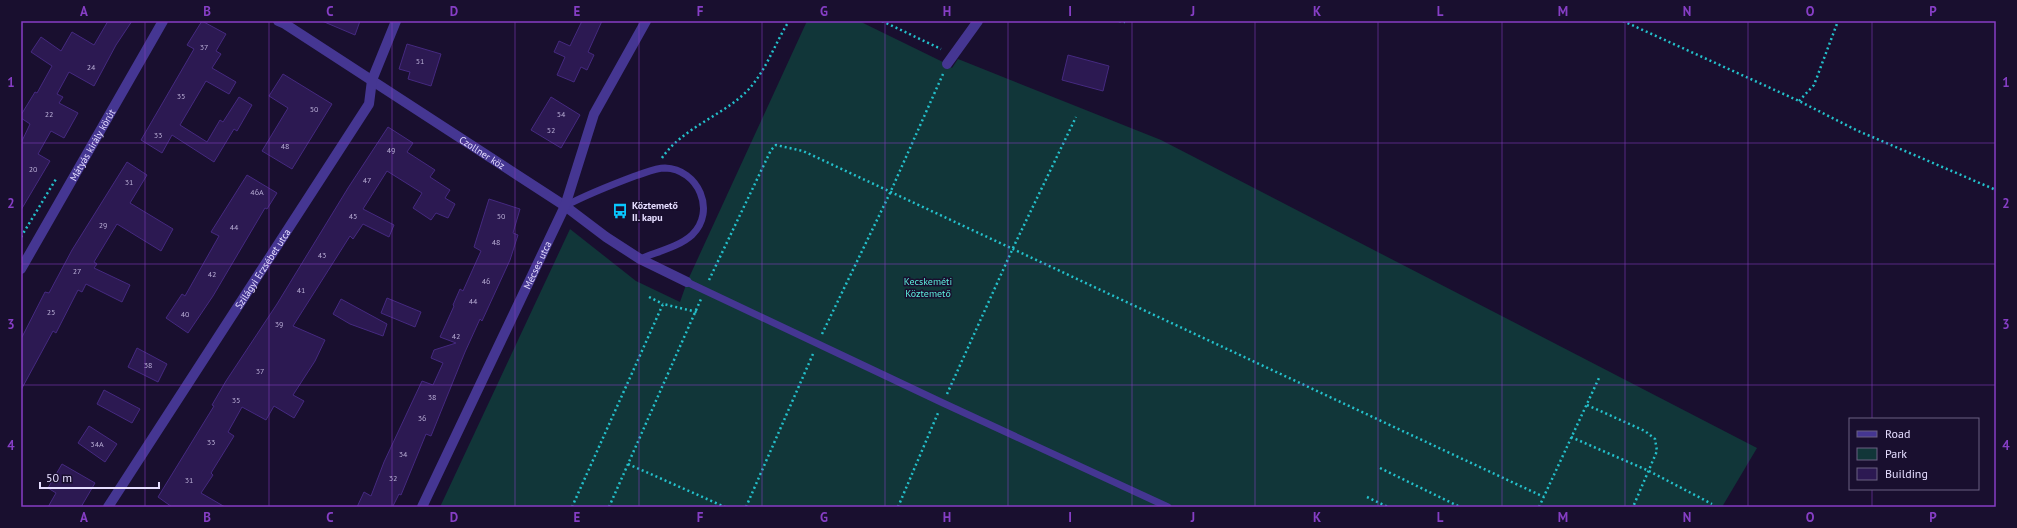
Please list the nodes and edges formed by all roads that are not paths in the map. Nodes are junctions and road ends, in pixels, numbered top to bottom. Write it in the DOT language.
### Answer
graph roads {
  1 [pos="163,21"];
  2 [pos="278,21"];
  3 [pos="396,21"];
  4 [pos="646,21"];
  5 [pos="978,21"];
  6 [pos="947,64"];
  7 [pos="372,80"];
  8 [pos="565,206"];
  9 [pos="640,259"];
  10 [pos="21,269"];
  11 [pos="687,282"];
  12 [pos="108,507"];
  13 [pos="422,507"];
  14 [pos="1168,507"];
  1 -- 10 [label="street, Mátyás király körút"];
  2 -- 7 [label="street, Czollner köz"];
  3 -- 7 [label="street, Szilágyi Erzsébet utca"];
  4 -- 8 [label="street, Mécses utca"];
  5 -- 6 [label="street"];
  7 -- 8 [label="street, Czollner köz"];
  7 -- 12 [label="street, Szilágyi Erzsébet utca"];
  8 -- 9 [label="street, Czollner köz"];
  8 -- 9 [label="lane"];
  8 -- 13 [label="street, Mécses utca"];
  9 -- 11 [label="street, Czollner köz"];
  11 -- 14 [label="lane"];
}
